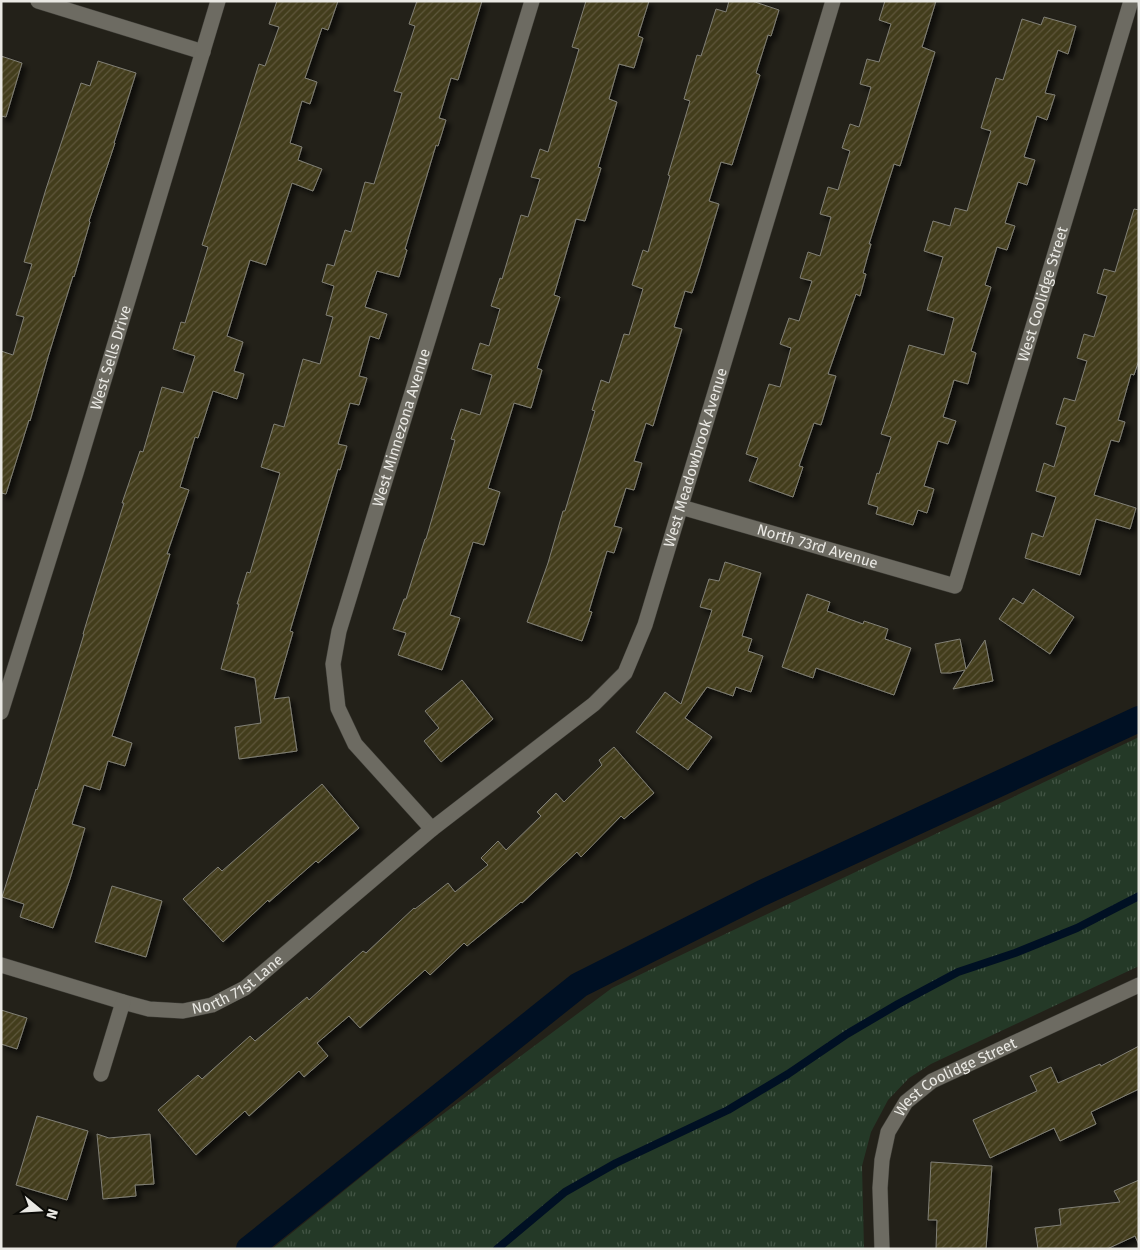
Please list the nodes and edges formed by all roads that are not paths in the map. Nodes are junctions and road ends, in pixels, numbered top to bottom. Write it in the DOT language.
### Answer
graph roads {
  1 [pos="38,1"];
  2 [pos="218,1"];
  3 [pos="532,1"];
  4 [pos="833,1"];
  5 [pos="1130,2"];
  6 [pos="203,52"];
  7 [pos="681,507"];
  8 [pos="956,586"];
  9 [pos="1,712"];
  10 [pos="432,829"];
  11 [pos="1,965"];
  12 [pos="1139,985"];
  13 [pos="122,1002"];
  14 [pos="101,1074"];
  15 [pos="882,1249"];
  1 -- 6 [label="street"];
  2 -- 6 [label="street, West Sells Drive"];
  3 -- 10 [label="street, West Minnezona Avenue"];
  4 -- 7 [label="street, West Meadowbrook Avenue"];
  5 -- 8 [label="street, West Coolidge Street"];
  6 -- 9 [label="street, West Sells Drive"];
  7 -- 8 [label="street, North 73rd Avenue"];
  7 -- 10 [label="street, West Meadowbrook Avenue"];
  10 -- 13 [label="street, North 71st Lane"];
  11 -- 13 [label="street, North 71st Lane"];
  12 -- 15 [label="street, West Coolidge Street"];
  13 -- 14 [label="street"];
}
